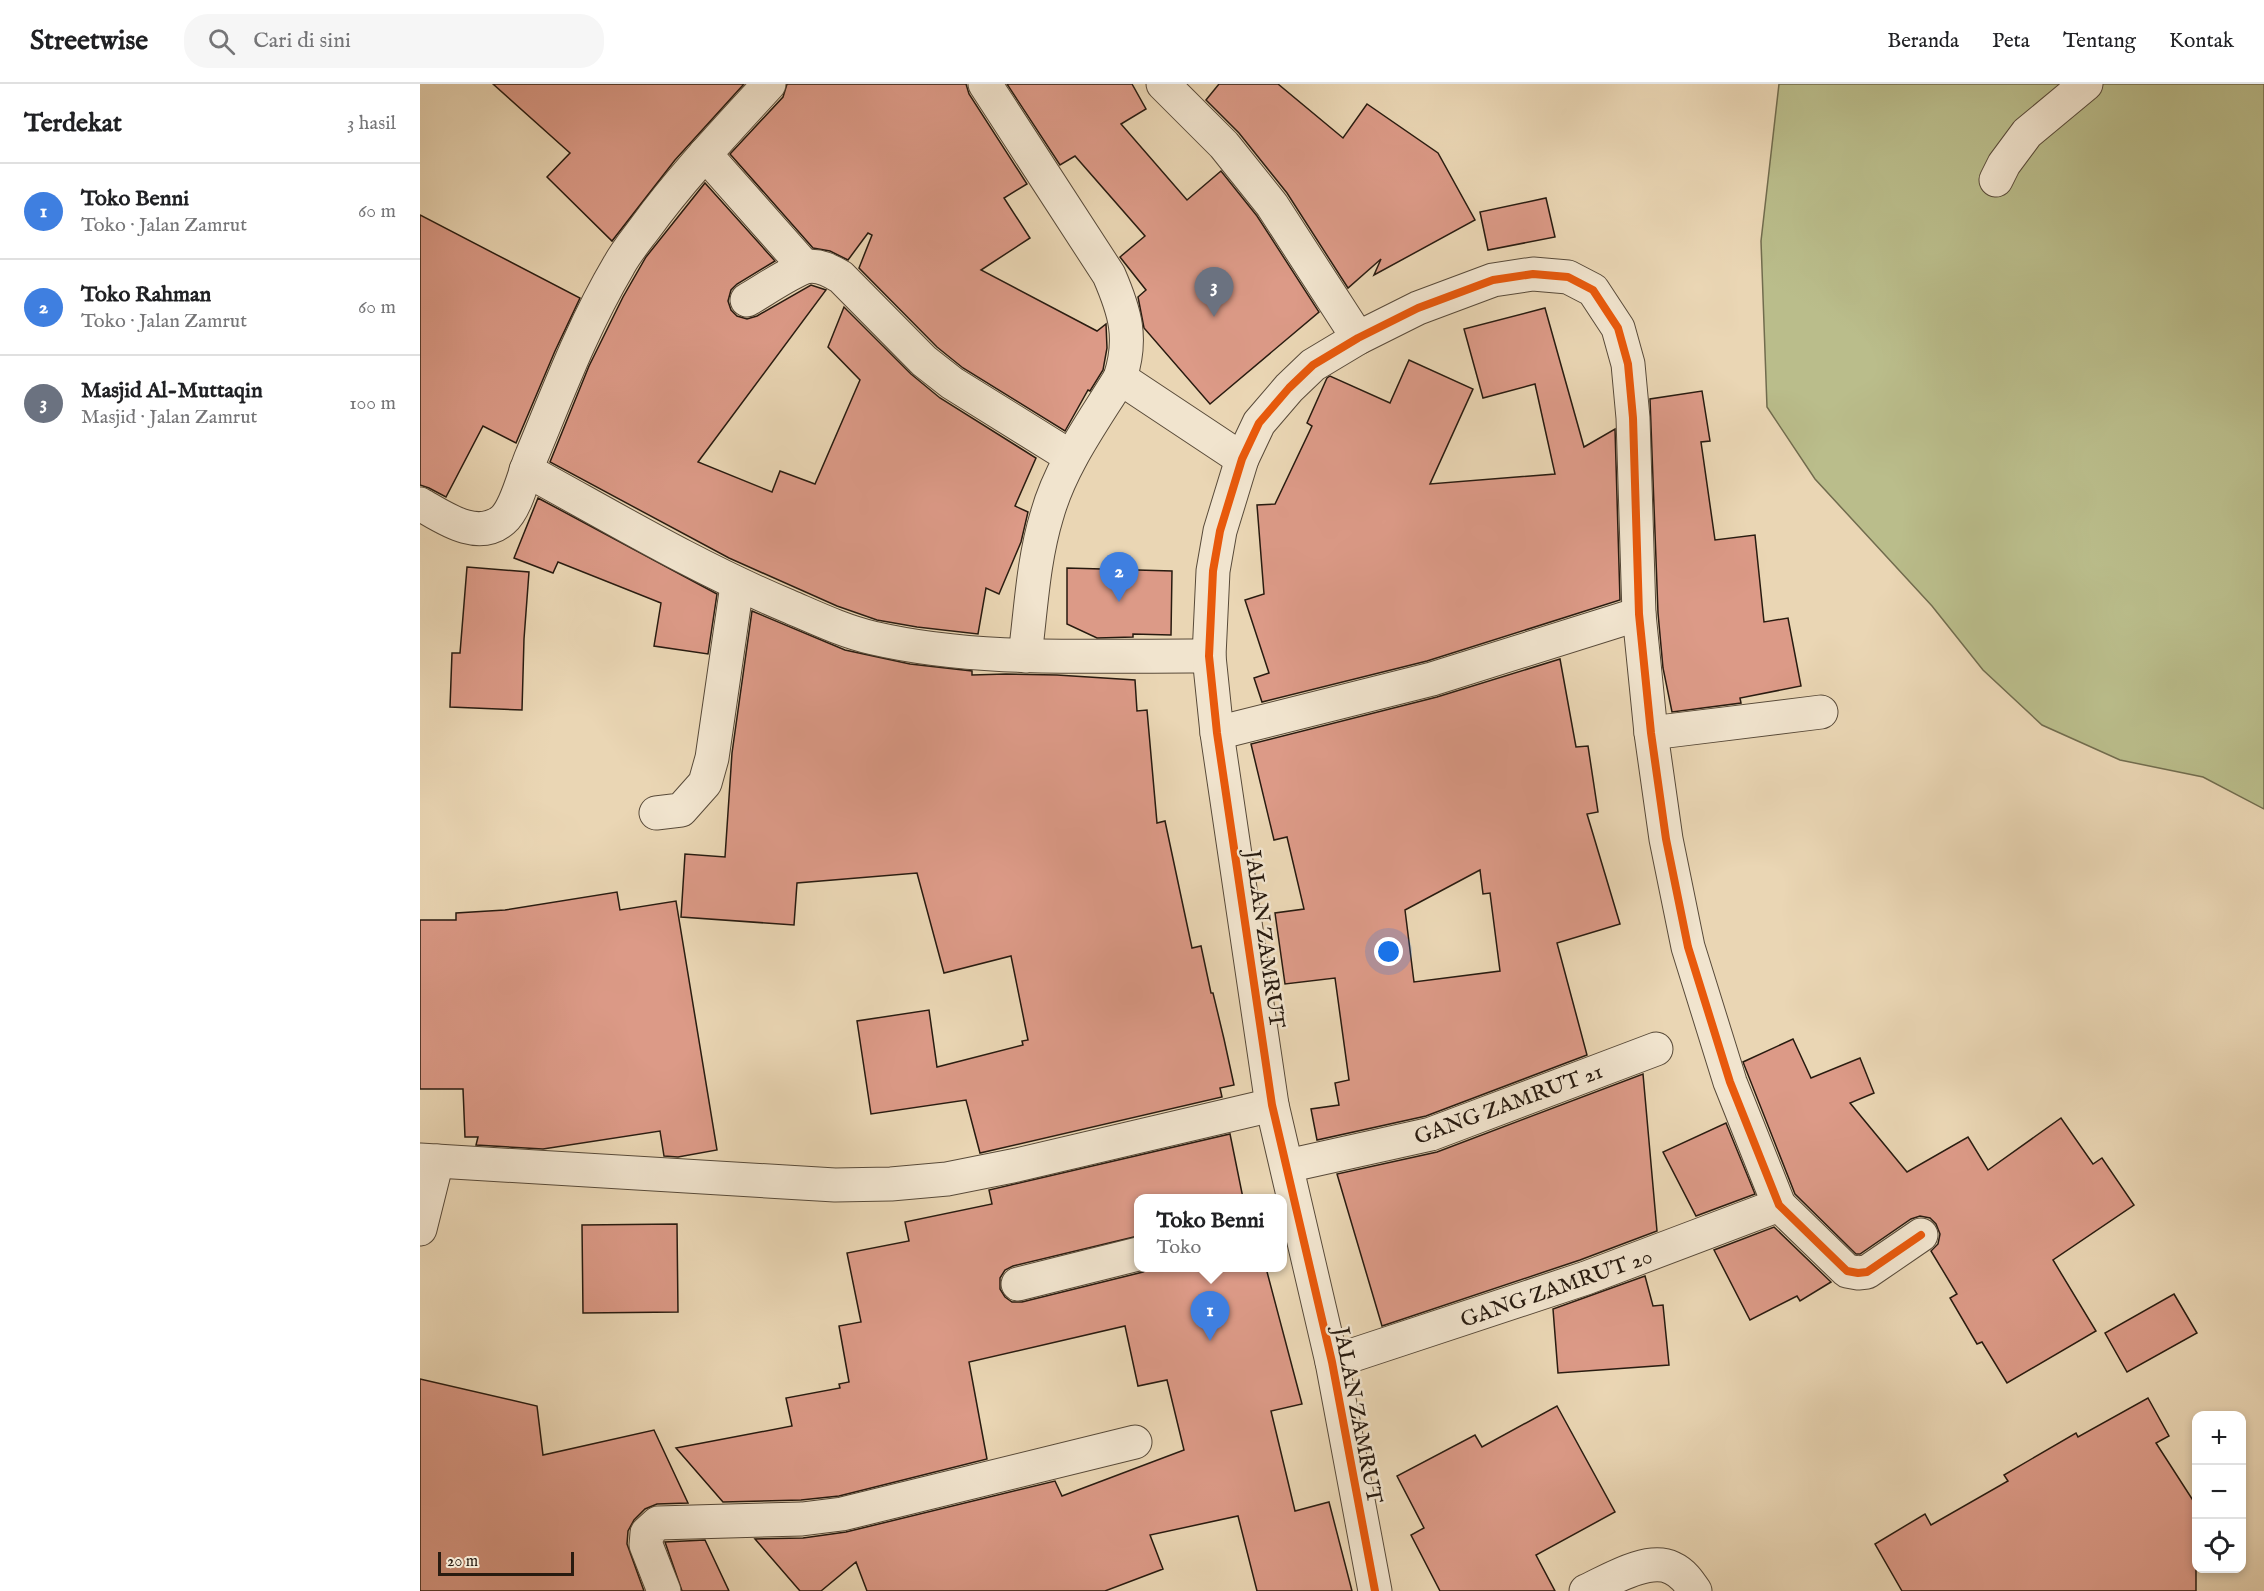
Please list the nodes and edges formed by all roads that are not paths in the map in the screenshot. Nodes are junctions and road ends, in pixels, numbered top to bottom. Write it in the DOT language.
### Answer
graph roads {
  1 [pos="769,84"];
  2 [pos="985,84"];
  3 [pos="1163,84"];
  4 [pos="2086,84"];
  5 [pos="705,154"];
  6 [pos="1996,180"];
  7 [pos="805,267"];
  8 [pos="747,300"];
  9 [pos="1358,338"];
  10 [pos="1120,378"];
  11 [pos="1071,457"];
  12 [pos="1242,459"];
  13 [pos="526,470"];
  14 [pos="420,504"];
  15 [pos="737,585"];
  16 [pos="1639,614"];
  17 [pos="1025,656"];
  18 [pos="1209,656"];
  19 [pos="1821,712"];
  20 [pos="1217,733"];
  21 [pos="1651,733"];
  22 [pos="656,813"];
  23 [pos="1656,1049"];
  24 [pos="1272,1105"];
  25 [pos="428,1160"];
  26 [pos="1287,1166"];
  27 [pos="1779,1205"];
  28 [pos="1290,1215"];
  29 [pos="420,1229"];
  30 [pos="1921,1235"];
  31 [pos="1134,1255"];
  32 [pos="1018,1284"];
  33 [pos="1332,1362"];
  34 [pos="1135,1442"];
  35 [pos="664,1591"];
  36 [pos="1375,1591"];
  37 [pos="1586,1591"];
  38 [pos="1695,1591"];
  1 -- 5 [label="street"];
  2 -- 10 [label="street"];
  3 -- 9 [label="street"];
  4 -- 6 [label="street"];
  5 -- 7 [label="street"];
  5 -- 13 [label="street"];
  7 -- 8 [label="street"];
  7 -- 11 [label="street"];
  9 -- 12 [label="street, JALAN ZAMRUT"];
  9 -- 16 [label="street, JALAN ZAMRUT"];
  10 -- 11 [label="street"];
  10 -- 12 [label="street"];
  11 -- 17 [label="street"];
  12 -- 18 [label="street, JALAN ZAMRUT"];
  13 -- 14 [label="street"];
  13 -- 15 [label="street"];
  15 -- 17 [label="street"];
  15 -- 22 [label="street"];
  16 -- 20 [label="street"];
  16 -- 21 [label="street, JALAN ZAMRUT"];
  17 -- 18 [label="street"];
  18 -- 20 [label="street, JALAN ZAMRUT"];
  19 -- 21 [label="street"];
  20 -- 24 [label="street, JALAN ZAMRUT"];
  21 -- 27 [label="street, JALAN ZAMRUT"];
  23 -- 26 [label="street, GANG ZAMRUT 21"];
  24 -- 25 [label="street"];
  24 -- 26 [label="street, JALAN ZAMRUT"];
  25 -- 29 [label="street"];
  26 -- 28 [label="street, JALAN ZAMRUT"];
  27 -- 30 [label="street"];
  27 -- 33 [label="street, GANG ZAMRUT 20"];
  28 -- 33 [label="street, JALAN ZAMRUT"];
  31 -- 32 [label="street"];
  33 -- 36 [label="street, JALAN ZAMRUT"];
  34 -- 35 [label="street"];
  37 -- 38 [label="street"];
}
